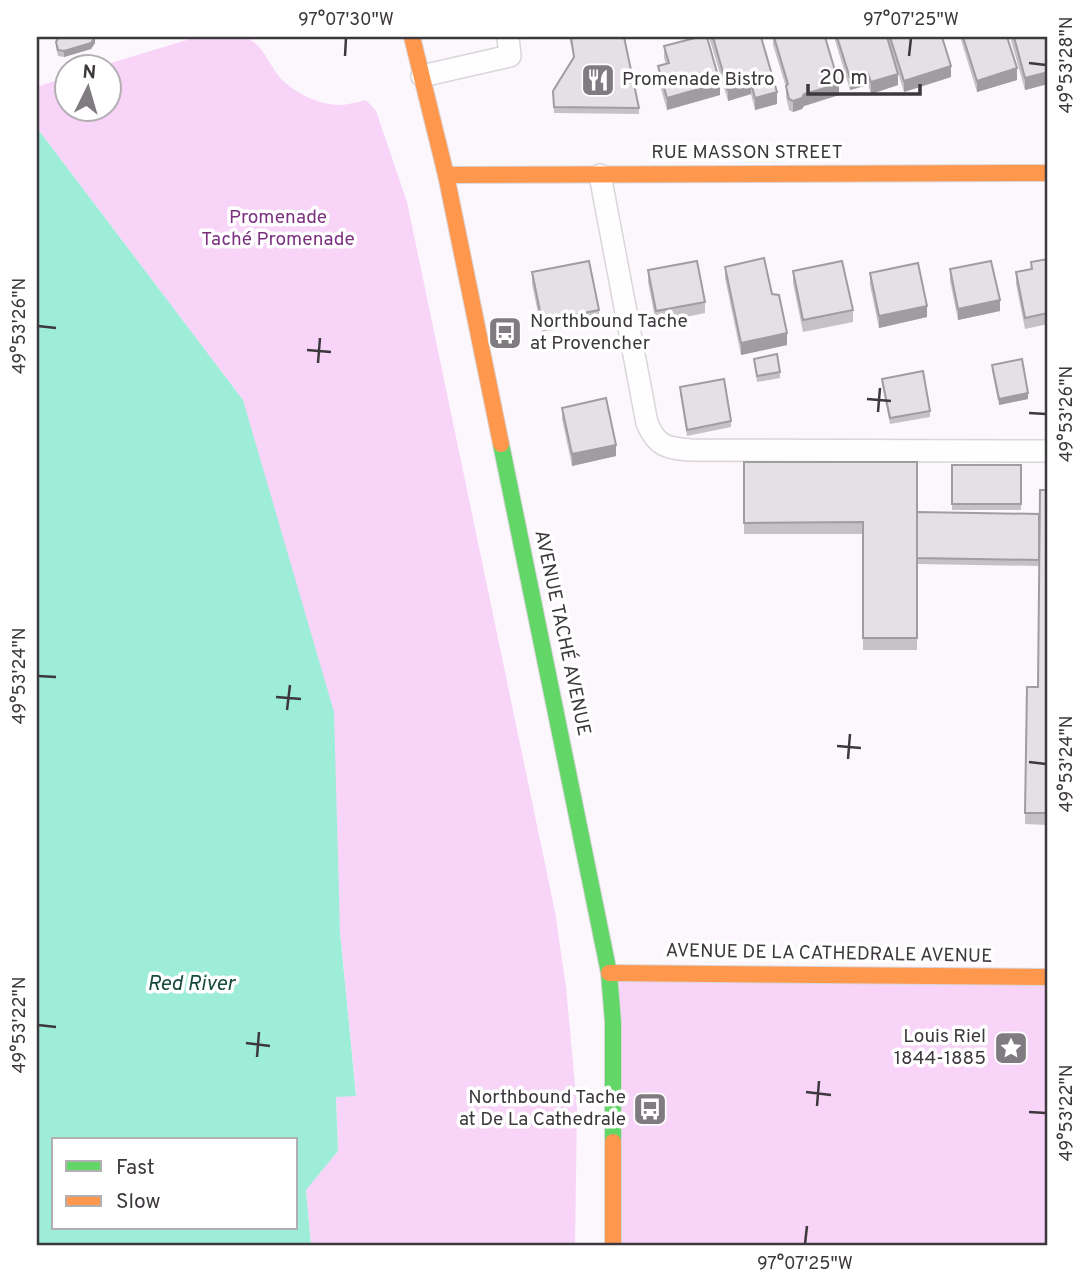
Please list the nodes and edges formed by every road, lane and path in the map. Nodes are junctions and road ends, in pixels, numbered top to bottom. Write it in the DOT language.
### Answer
graph roads {
  1 [pos="508,37"];
  2 [pos="410,39"];
  3 [pos="422,76"];
  4 [pos="1048,173"];
  5 [pos="446,175"];
  6 [pos="600,175"];
  7 [pos="1048,451"];
  8 [pos="610,973"];
  9 [pos="1048,977"];
  10 [pos="613,1245"];
  1 -- 3 [label="lane"];
  2 -- 3 [label="street, AVENUE TACHÉ AVENUE"];
  3 -- 5 [label="street, AVENUE TACHÉ AVENUE"];
  4 -- 6 [label="street, RUE MASSON STREET"];
  5 -- 6 [label="street, RUE MASSON STREET"];
  5 -- 8 [label="street, AVENUE TACHÉ AVENUE"];
  6 -- 7 [label="lane"];
  8 -- 9 [label="street, AVENUE DE LA CATHEDRALE AVENUE"];
  8 -- 10 [label="street, AVENUE TACHÉ AVENUE"];
}
